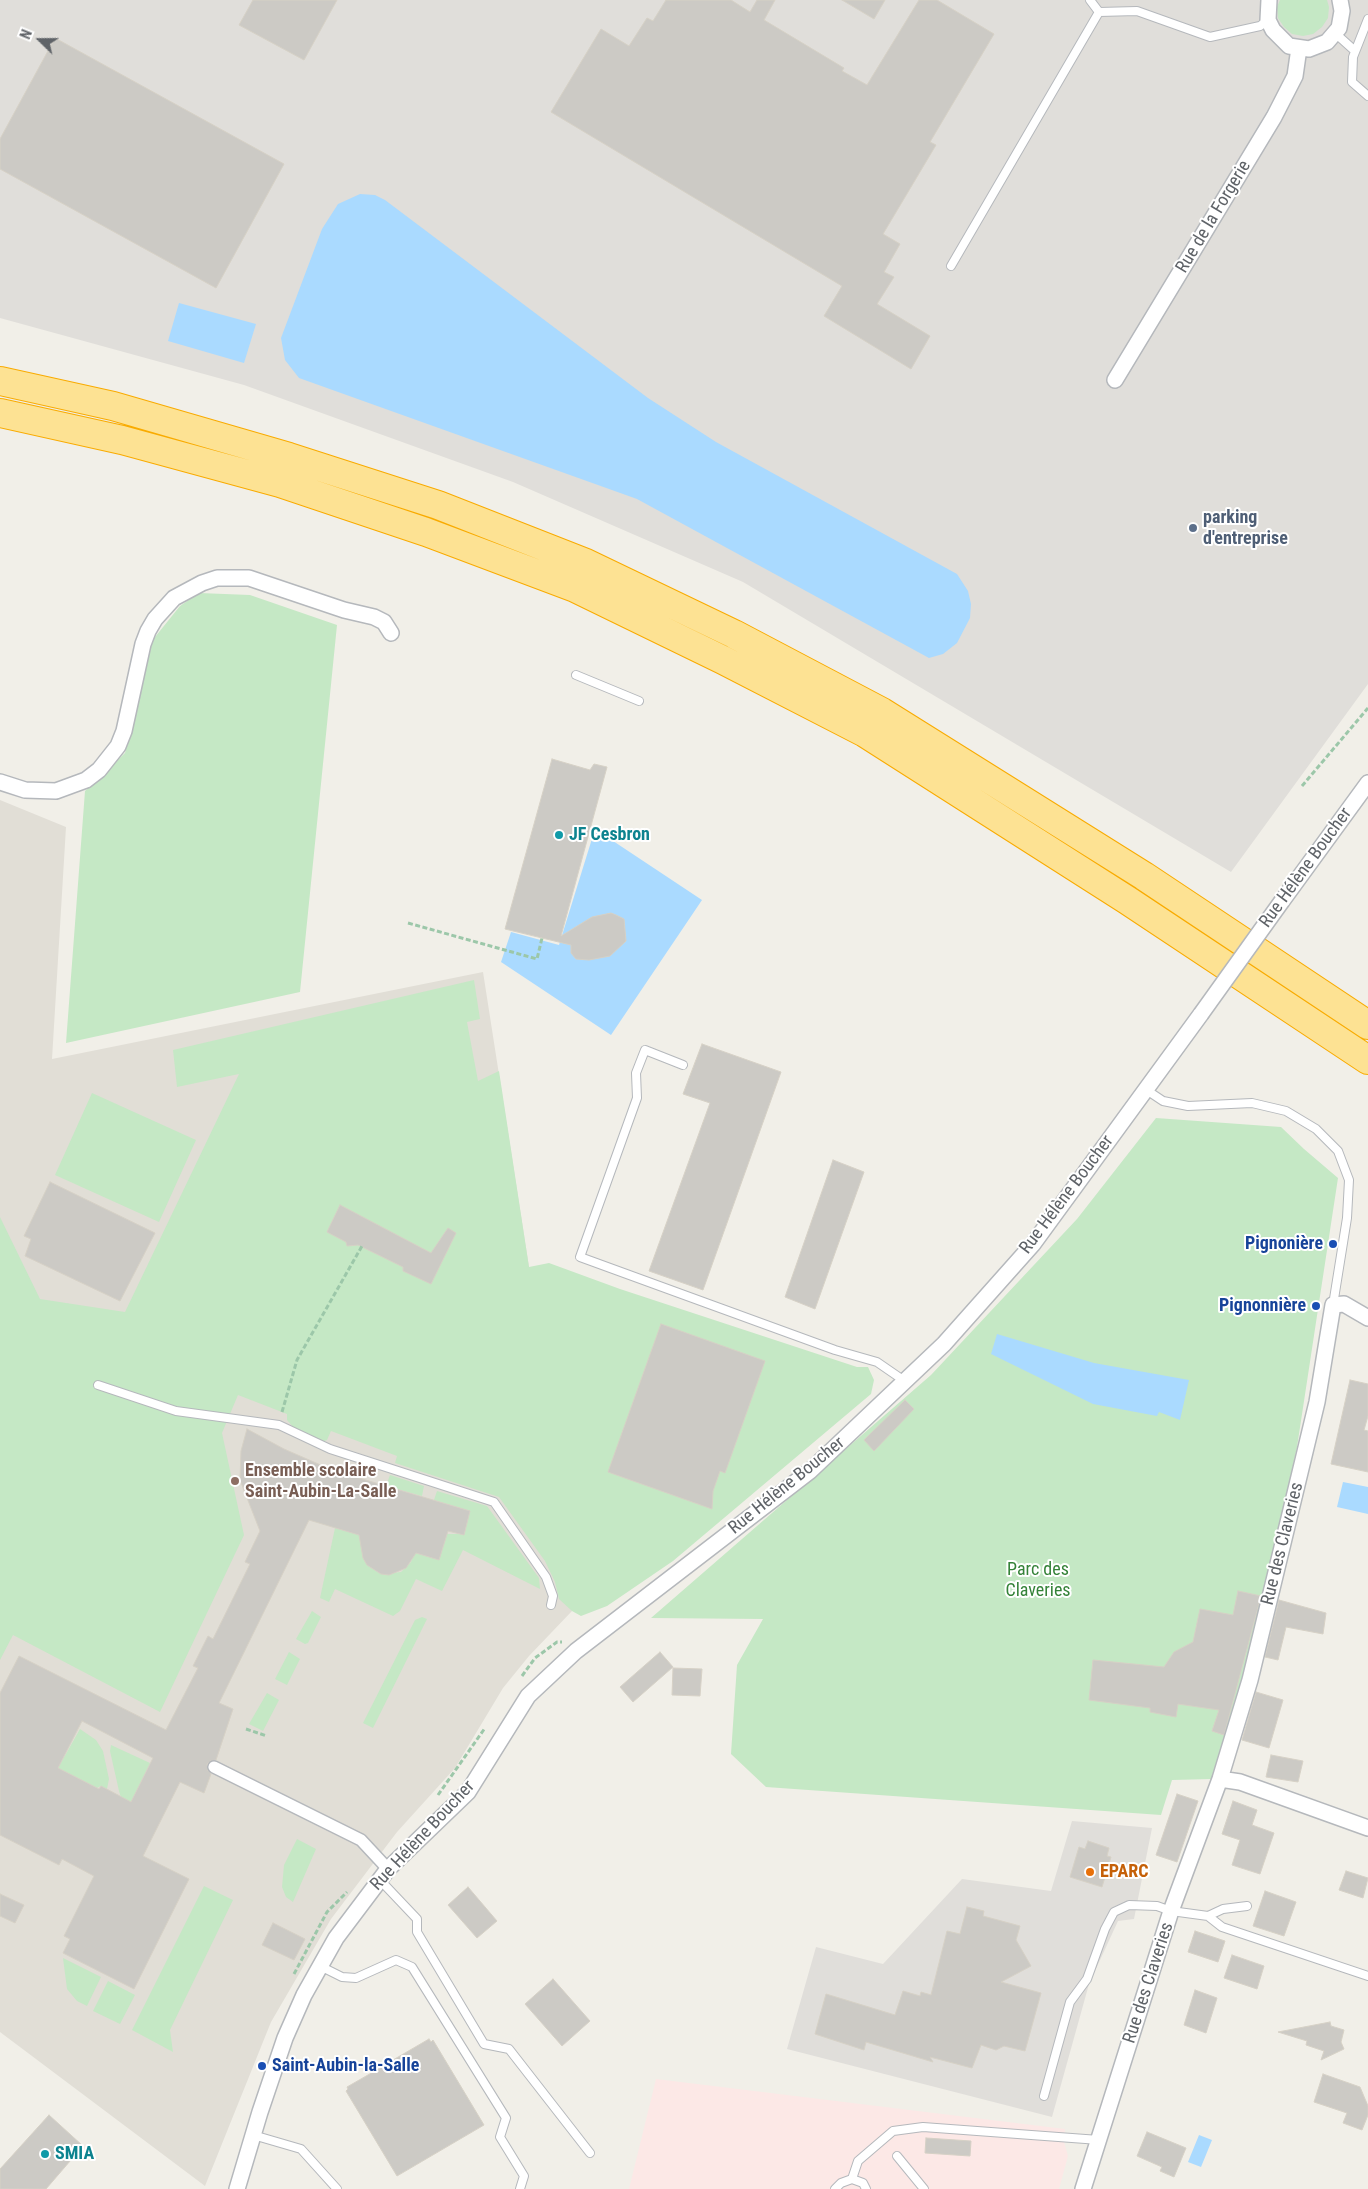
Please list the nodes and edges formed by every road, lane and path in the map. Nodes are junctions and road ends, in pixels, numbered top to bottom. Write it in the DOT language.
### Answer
graph roads {
  1 [pos="1090,0"];
  2 [pos="1269,0"];
  3 [pos="1340,0"];
  4 [pos="1100,12"];
  5 [pos="1368,19"];
  6 [pos="1268,20"];
  7 [pos="1335,33"];
  8 [pos="1299,48"];
  9 [pos="1355,50"];
  10 [pos="1368,96"];
  11 [pos="951,266"];
  12 [pos="1115,380"];
  13 [pos="0,381"];
  14 [pos="0,413"];
  15 [pos="392,633"];
  16 [pos="576,675"];
  17 [pos="639,701"];
  18 [pos="1368,708"];
  19 [pos="0,782"];
  20 [pos="1368,783"];
  21 [pos="1302,786"];
  22 [pos="408,923"];
  23 [pos="542,938"];
  24 [pos="1368,1024"];
  25 [pos="1368,1060"];
  26 [pos="683,1065"];
  27 [pos="1146,1089"];
  28 [pos="362,1246"];
  29 [pos="1333,1305"];
  30 [pos="1368,1318"];
  31 [pos="906,1382"];
  32 [pos="98,1386"];
  33 [pos="280,1425"];
  34 [pos="551,1605"];
  35 [pos="246,1729"];
  36 [pos="267,1736"];
  37 [pos="214,1767"];
  38 [pos="1220,1779"];
  39 [pos="1368,1828"];
  40 [pos="384,1874"];
  41 [pos="1247,1906"];
  42 [pos="1171,1911"];
  43 [pos="1208,1916"];
  44 [pos="320,1966"];
  45 [pos="1368,1976"];
  46 [pos="1044,2096"];
  47 [pos="253,2134"];
  48 [pos="1099,2140"];
  49 [pos="590,2153"];
  50 [pos="897,2156"];
  51 [pos="852,2179"];
  52 [pos="237,2189"];
  53 [pos="337,2189"];
  54 [pos="520,2189"];
  55 [pos="835,2189"];
  56 [pos="866,2189"];
  57 [pos="924,2189"];
  58 [pos="1083,2189"];
  1 -- 4 [label="lane"];
  2 -- 6 [label="street"];
  3 -- 7 [label="street"];
  4 -- 6 [label="lane"];
  4 -- 11 [label="lane"];
  5 -- 9 [label="lane"];
  6 -- 8 [label="street"];
  7 -- 8 [label="street"];
  7 -- 9 [label="lane"];
  8 -- 12 [label="street, Rue de la Forgerie"];
  9 -- 10 [label="lane"];
  13 -- 24 [label="highway"];
  14 -- 25 [label="highway"];
  15 -- 19 [label="street"];
  16 -- 17 [label="lane"];
  18 -- 21 [label="path"];
  20 -- 27 [label="street, Rue Hélène Boucher, bridge"];
  22 -- 23 [label="path"];
  26 -- 31 [label="lane"];
  27 -- 29 [label="lane"];
  27 -- 31 [label="street, Rue Hélène Boucher"];
  28 -- 33 [label="path"];
  29 -- 30 [label="street"];
  29 -- 38 [label="street, Rue des Claveries"];
  31 -- 40 [label="street, Rue Hélène Boucher"];
  32 -- 33 [label="lane"];
  33 -- 34 [label="lane"];
  35 -- 36 [label="path"];
  37 -- 40 [label="street"];
  38 -- 39 [label="street"];
  38 -- 42 [label="street, Rue des Claveries"];
  40 -- 44 [label="street, Rue Hélène Boucher"];
  40 -- 49 [label="lane"];
  41 -- 43 [label="lane"];
  42 -- 43 [label="lane"];
  42 -- 46 [label="lane"];
  42 -- 48 [label="street, Rue des Claveries"];
  43 -- 45 [label="lane"];
  44 -- 47 [label="street, Rue Hélène Boucher"];
  44 -- 54 [label="lane"];
  47 -- 52 [label="street, Rue Hélène Boucher"];
  47 -- 53 [label="lane"];
  48 -- 51 [label="lane"];
  48 -- 58 [label="street, Rue des Claveries"];
  50 -- 57 [label="lane"];
  51 -- 55 [label="lane"];
  51 -- 56 [label="lane"];
}
